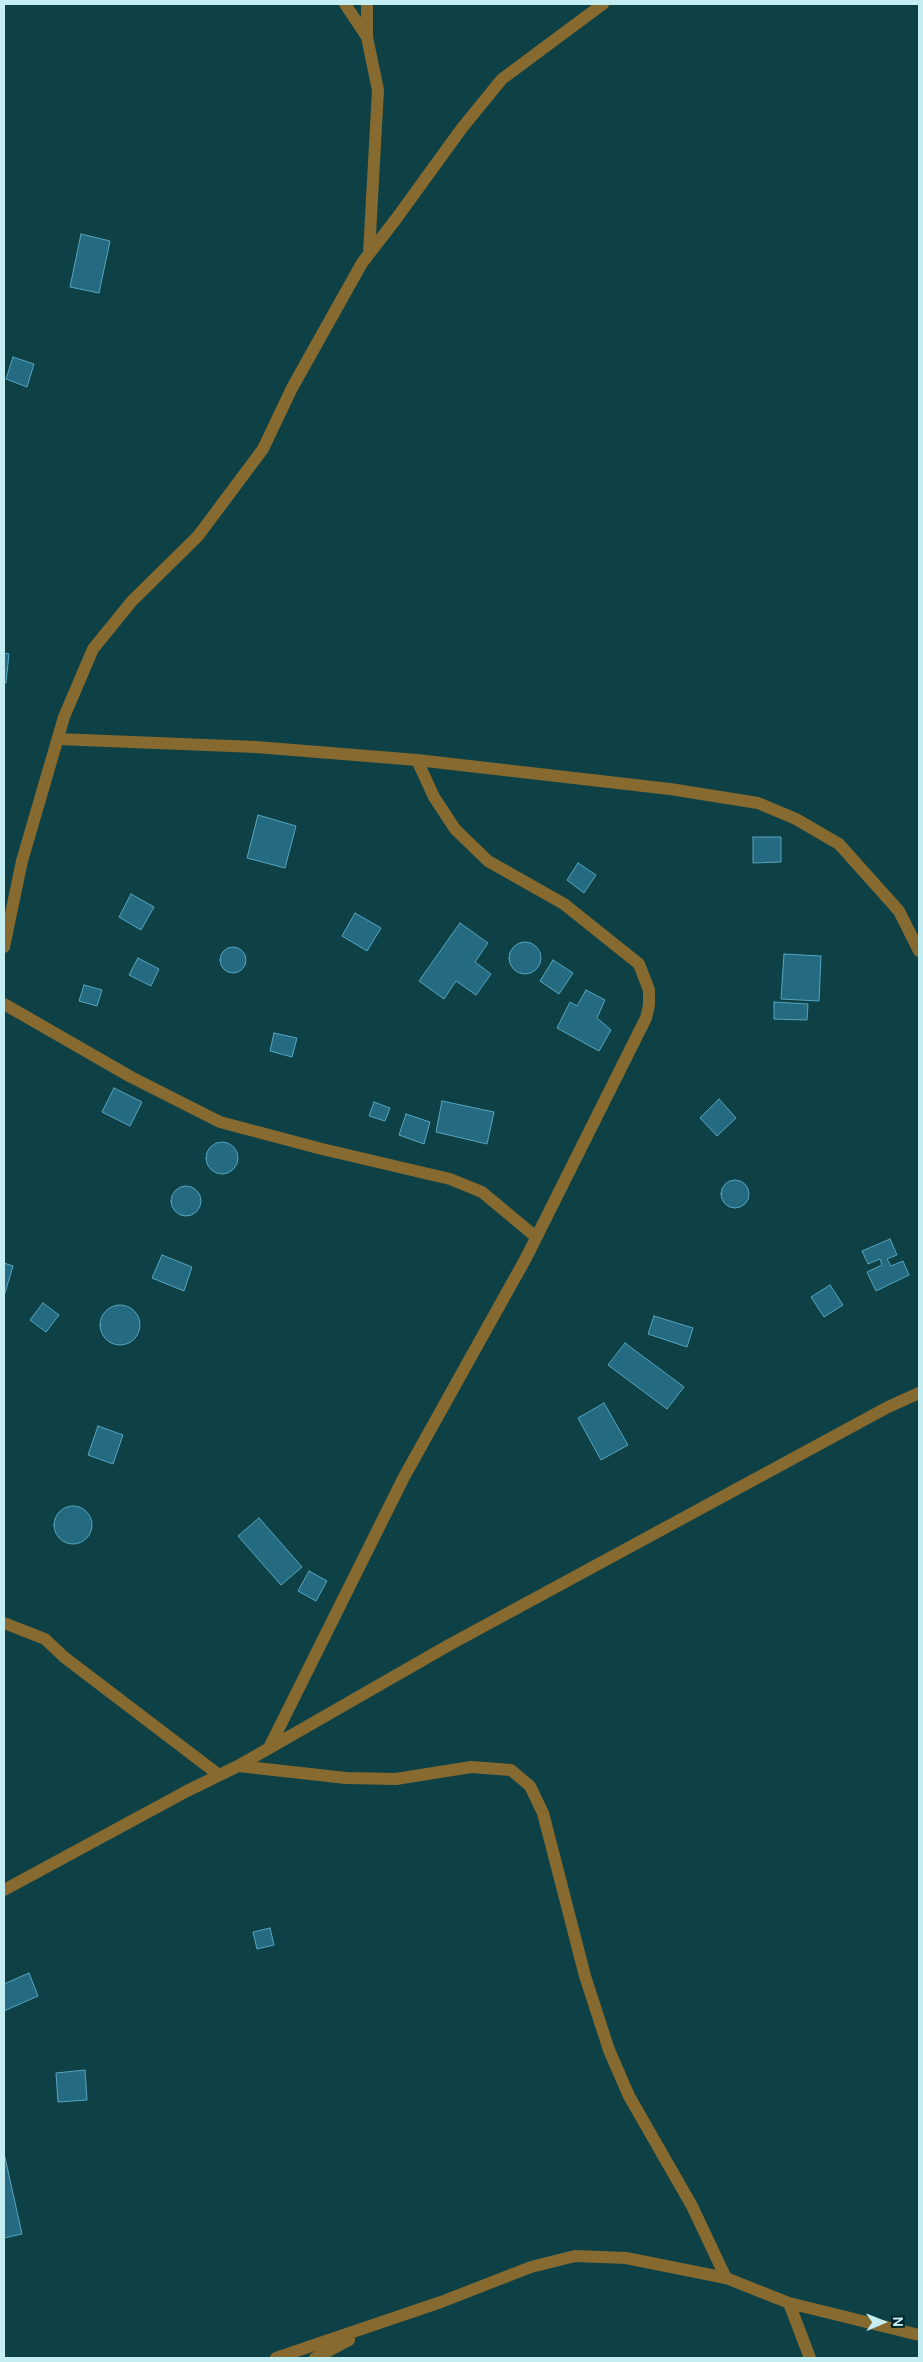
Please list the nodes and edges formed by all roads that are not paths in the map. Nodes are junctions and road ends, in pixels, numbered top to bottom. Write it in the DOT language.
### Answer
graph roads {
  1 [pos="345,4"];
  2 [pos="367,4"];
  3 [pos="603,4"];
  4 [pos="367,36"];
  5 [pos="370,253"];
  6 [pos="58,739"];
  7 [pos="417,760"];
  8 [pos="4,947"];
  9 [pos="919,951"];
  10 [pos="4,1004"];
  11 [pos="536,1237"];
  12 [pos="919,1393"];
  13 [pos="4,1623"];
  14 [pos="270,1748"];
  15 [pos="238,1766"];
  16 [pos="219,1775"];
  17 [pos="4,1890"];
  18 [pos="726,2278"];
  19 [pos="789,2303"];
  20 [pos="377,2324"];
  21 [pos="919,2335"];
  22 [pos="276,2358"];
  23 [pos="315,2358"];
  24 [pos="810,2358"];
  1 -- 4 [label="street"];
  2 -- 4 [label="street"];
  3 -- 5 [label="street"];
  4 -- 5 [label="street"];
  5 -- 6 [label="street"];
  6 -- 7 [label="street"];
  6 -- 8 [label="street"];
  7 -- 9 [label="street"];
  7 -- 11 [label="street"];
  10 -- 11 [label="street"];
  11 -- 14 [label="street"];
  12 -- 14 [label="street"];
  13 -- 16 [label="street"];
  14 -- 15 [label="street"];
  15 -- 16 [label="street"];
  15 -- 18 [label="street"];
  16 -- 17 [label="street"];
  18 -- 19 [label="street"];
  18 -- 20 [label="street"];
  19 -- 21 [label="street"];
  19 -- 24 [label="street"];
  20 -- 22 [label="street"];
  20 -- 23 [label="street"];
}
